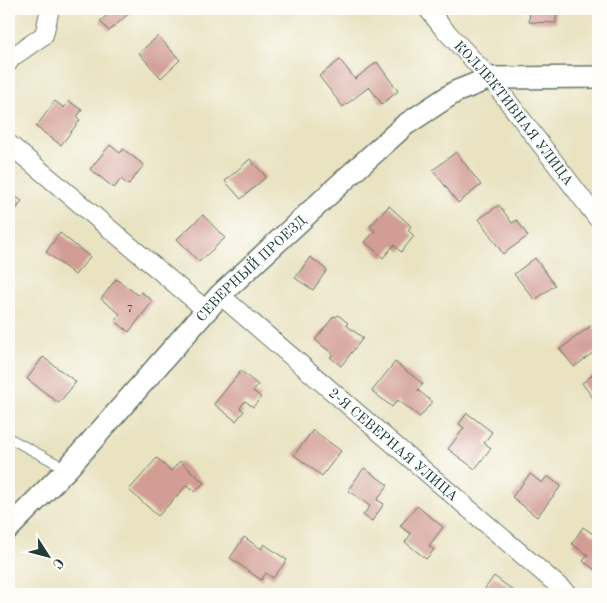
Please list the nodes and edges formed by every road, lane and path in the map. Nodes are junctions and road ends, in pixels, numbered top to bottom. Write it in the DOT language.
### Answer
graph roads {
  1 [pos="50,9"];
  2 [pos="428,9"];
  3 [pos="9,62"];
  4 [pos="598,77"];
  5 [pos="490,78"];
  6 [pos="9,144"];
  7 [pos="598,219"];
  8 [pos="213,302"];
  9 [pos="9,438"];
  10 [pos="67,469"];
  11 [pos="9,528"];
  12 [pos="568,594"];
  1 -- 3 [label="street"];
  2 -- 5 [label="street, КОЛЛЕКТИВНАЯ УЛИЦА"];
  4 -- 5 [label="street, СЕВЕРНЫЙ ПРОЕЗД"];
  5 -- 7 [label="street, КОЛЛЕКТИВНАЯ УЛИЦА"];
  5 -- 8 [label="street, СЕВЕРНЫЙ ПРОЕЗД"];
  6 -- 8 [label="street, 2-Я СЕВЕРНАЯ УЛИЦА"];
  8 -- 10 [label="street, СЕВЕРНЫЙ ПРОЕЗД"];
  8 -- 12 [label="street, 2-Я СЕВЕРНАЯ УЛИЦА"];
  9 -- 10 [label="lane"];
  10 -- 11 [label="street, СЕВЕРНЫЙ ПРОЕЗД"];
}
